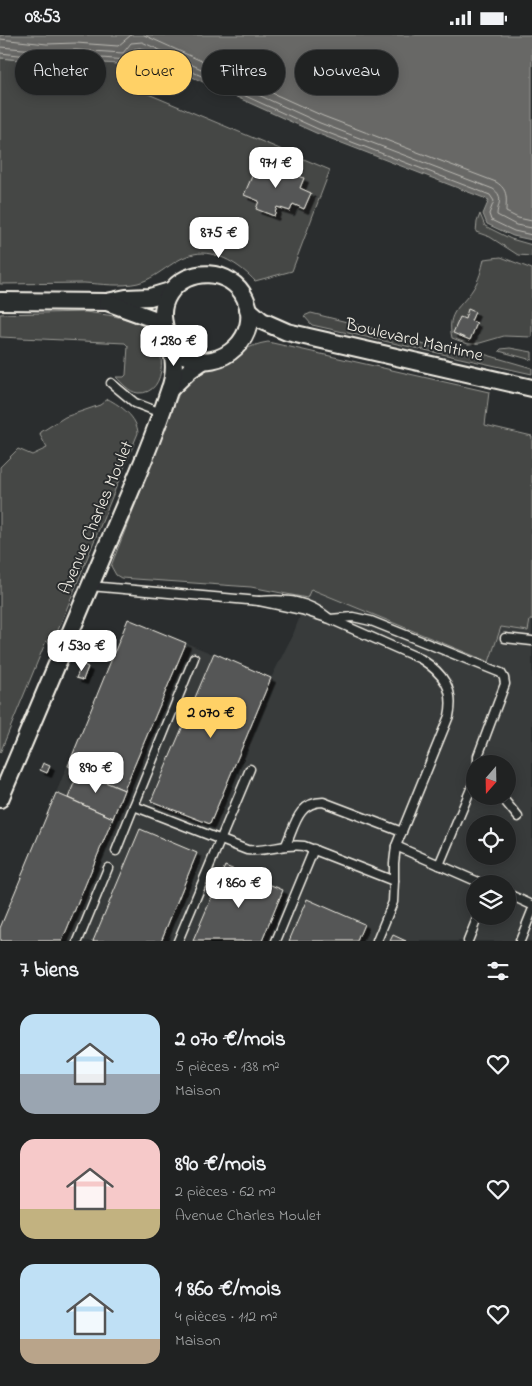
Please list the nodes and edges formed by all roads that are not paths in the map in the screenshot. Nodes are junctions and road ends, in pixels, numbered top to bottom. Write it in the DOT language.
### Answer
graph roads {
  1 [pos="170,291"];
  2 [pos="0,301"];
  3 [pos="107,302"];
  4 [pos="248,309"];
  5 [pos="164,330"];
  6 [pos="287,333"];
  7 [pos="240,345"];
  8 [pos="203,361"];
  9 [pos="111,383"];
  10 [pos="532,388"];
  11 [pos="170,389"];
  12 [pos="161,413"];
  13 [pos="90,586"];
  14 [pos="330,619"];
  15 [pos="411,637"];
  16 [pos="505,638"];
  17 [pos="532,641"];
  18 [pos="405,652"];
  19 [pos="194,658"];
  20 [pos="478,755"];
  21 [pos="250,769"];
  22 [pos="0,799"];
  23 [pos="466,800"];
  24 [pos="508,805"];
  25 [pos="134,806"];
  26 [pos="518,817"];
  27 [pos="402,832"];
  28 [pos="220,840"];
  29 [pos="286,845"];
  30 [pos="396,846"];
  31 [pos="314,849"];
  32 [pos="116,851"];
  33 [pos="439,865"];
  34 [pos="108,868"];
  35 [pos="466,877"];
  36 [pos="394,881"];
  37 [pos="516,898"];
  38 [pos="532,905"];
  39 [pos="532,911"];
  40 [pos="474,925"];
  41 [pos="78,941"];
  42 [pos="178,941"];
  43 [pos="276,941"];
  44 [pos="377,941"];
  45 [pos="468,941"];
  46 [pos="520,941"];
  1 -- 3 [label="street"];
  1 -- 4 [label="street"];
  1 -- 5 [label="street"];
  2 -- 3 [label="street"];
  3 -- 5 [label="street"];
  4 -- 6 [label="street, Boulevard Maritime"];
  4 -- 7 [label="street"];
  5 -- 8 [label="street"];
  5 -- 11 [label="street, Avenue Charles Moulet"];
  6 -- 7 [label="street, Boulevard Maritime"];
  6 -- 10 [label="street, Boulevard Maritime"];
  7 -- 8 [label="street"];
  8 -- 11 [label="street, Avenue Charles Moulet"];
  9 -- 12 [label="lane"];
  11 -- 12 [label="street, Avenue Charles Moulet"];
  12 -- 13 [label="street, Avenue Charles Moulet"];
  13 -- 14 [label="lane"];
  13 -- 22 [label="street, Avenue Charles Moulet"];
  14 -- 15 [label="lane"];
  14 -- 18 [label="lane"];
  15 -- 18 [label="lane"];
  15 -- 20 [label="lane"];
  16 -- 17 [label="lane"];
  18 -- 27 [label="lane"];
  19 -- 25 [label="lane"];
  21 -- 28 [label="lane"];
  23 -- 33 [label="lane"];
  24 -- 26 [label="lane"];
  25 -- 28 [label="lane"];
  25 -- 32 [label="lane"];
  27 -- 29 [label="lane"];
  27 -- 30 [label="lane"];
  28 -- 29 [label="lane"];
  28 -- 42 [label="lane"];
  29 -- 31 [label="lane"];
  30 -- 33 [label="lane"];
  30 -- 36 [label="lane"];
  31 -- 36 [label="lane"];
  31 -- 43 [label="lane"];
  33 -- 35 [label="lane"];
  34 -- 41 [label="lane"];
  36 -- 44 [label="lane"];
  37 -- 38 [label="lane"];
  39 -- 46 [label="lane"];
  40 -- 45 [label="lane"];
}
